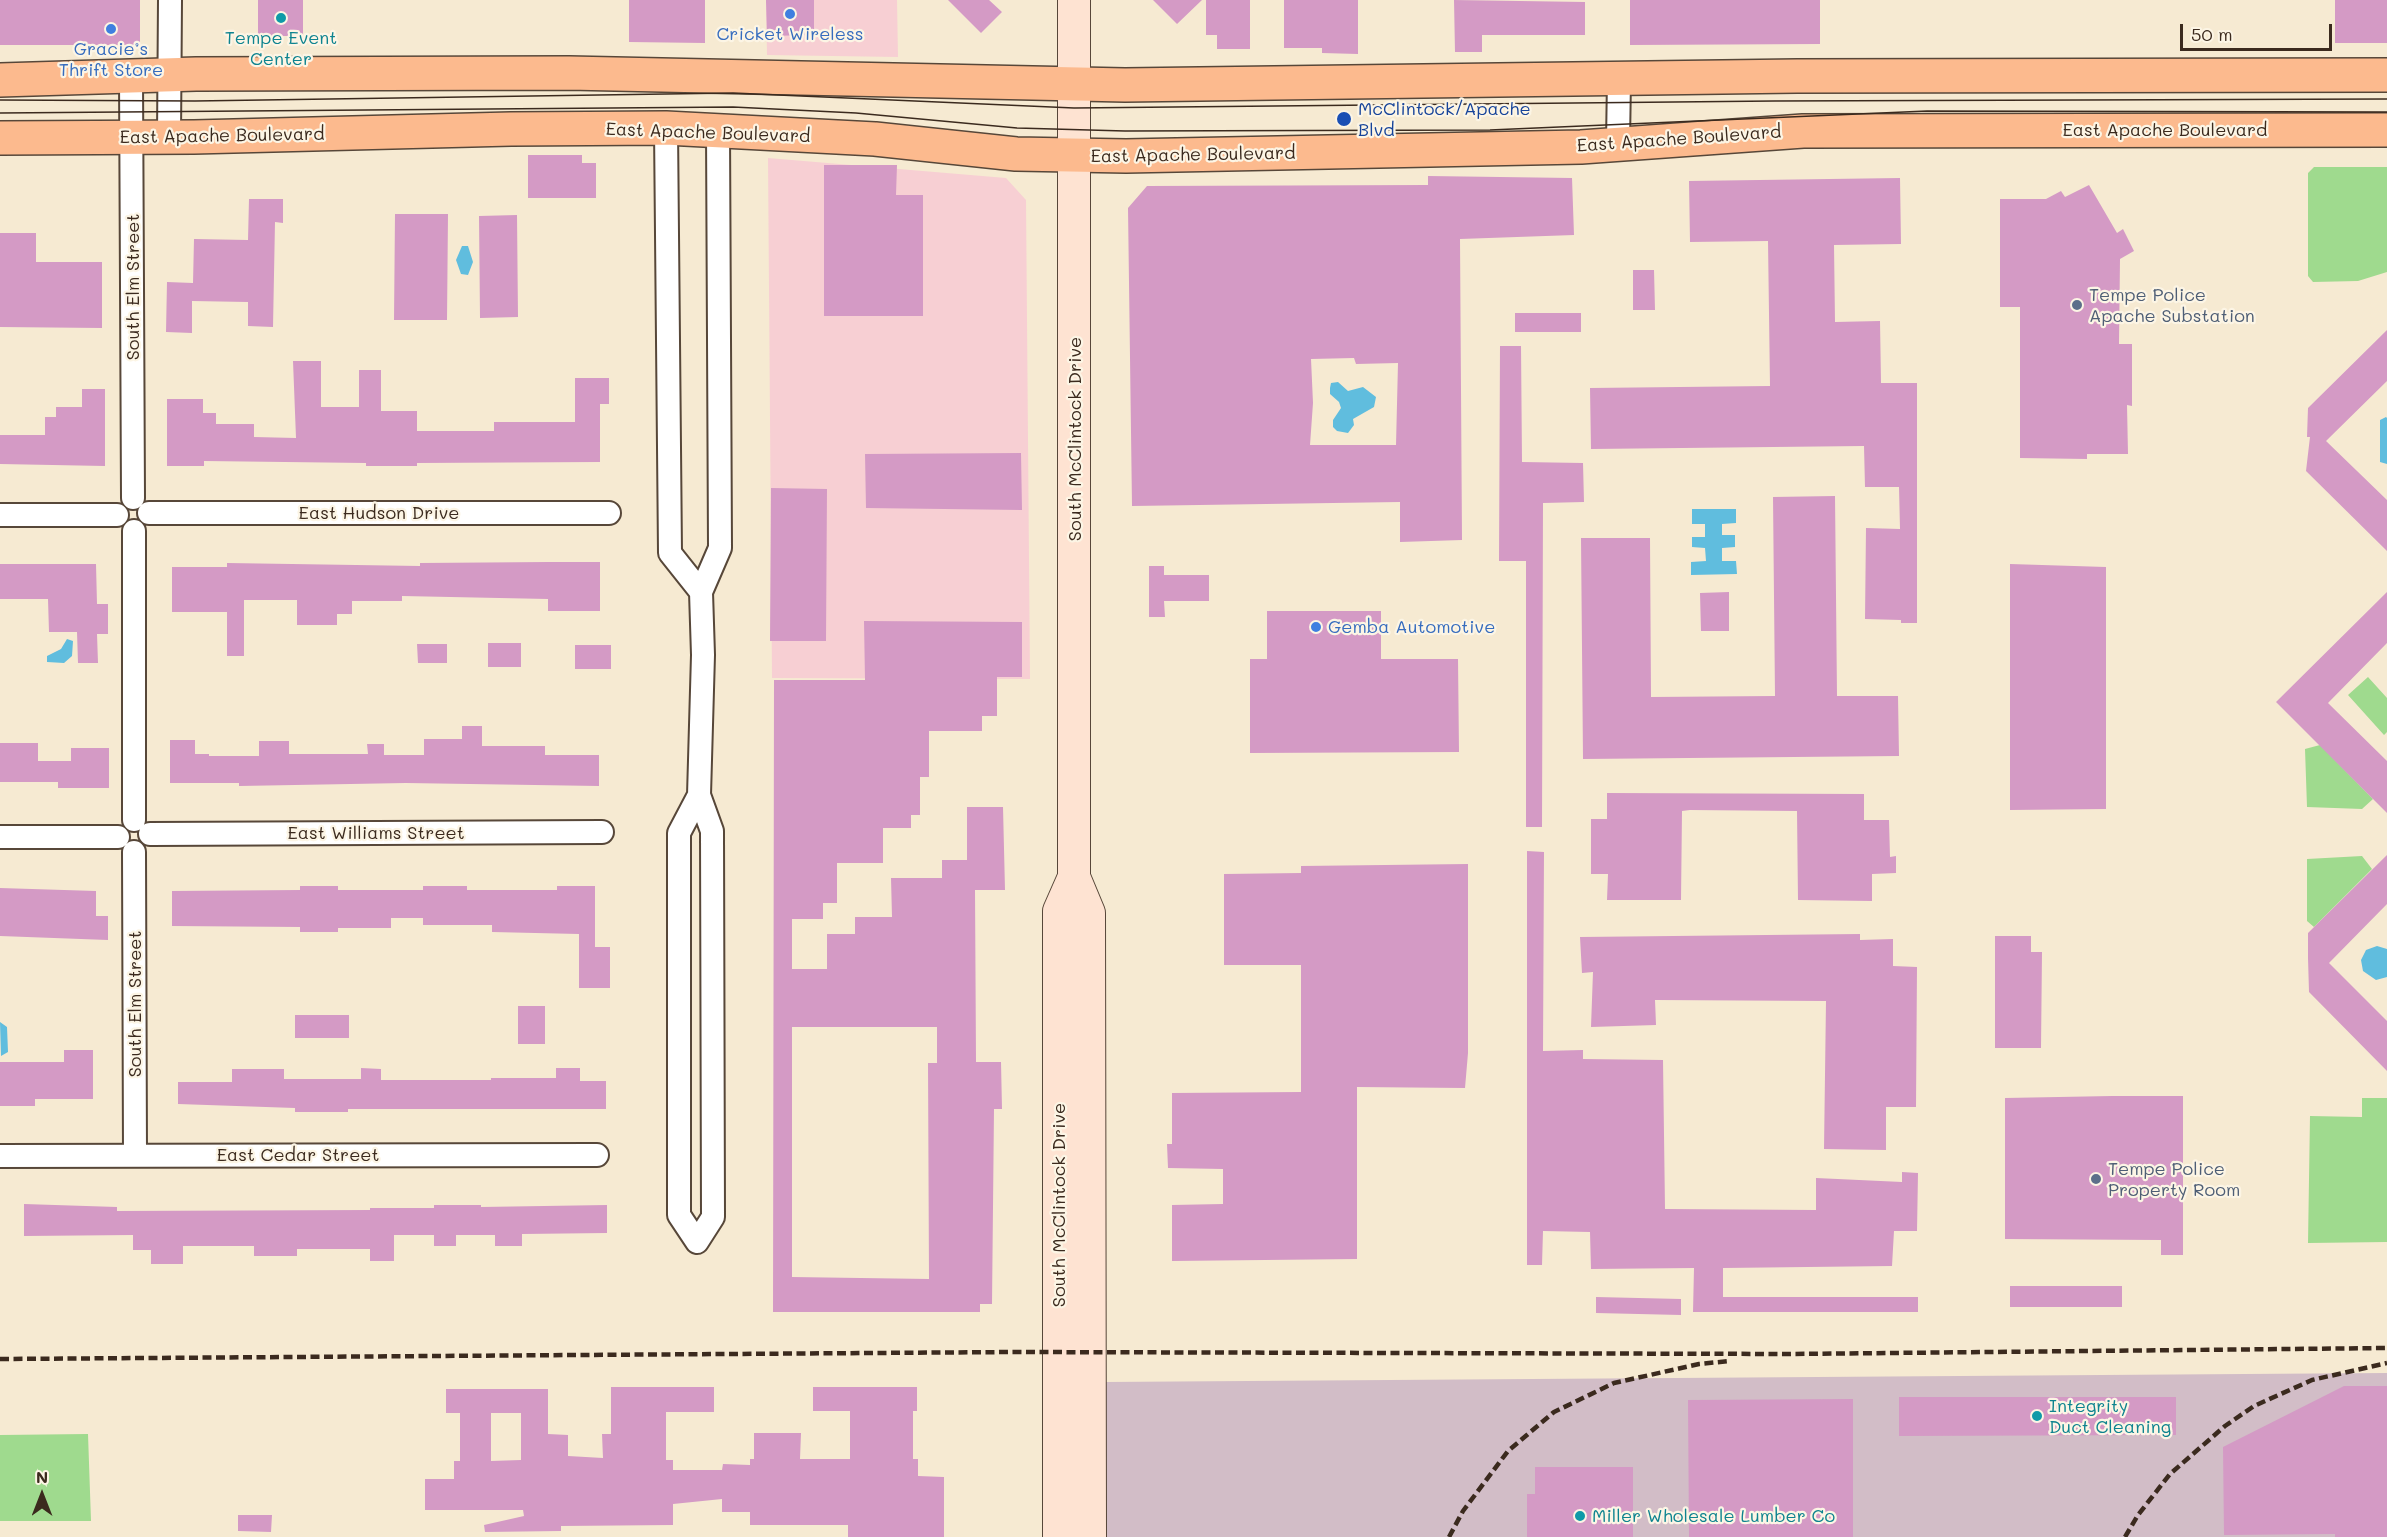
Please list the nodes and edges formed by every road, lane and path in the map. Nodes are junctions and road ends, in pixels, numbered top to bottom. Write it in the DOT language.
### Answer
graph roads {
  1 [pos="170,0"];
  2 [pos="1074,0"];
  3 [pos="170,75"];
  4 [pos="2387,75"];
  5 [pos="131,76"];
  6 [pos="1619,79"];
  7 [pos="0,80"];
  8 [pos="1074,85"];
  9 [pos="666,128"];
  10 [pos="718,130"];
  11 [pos="2387,130"];
  12 [pos="132,137"];
  13 [pos="170,137"];
  14 [pos="0,138"];
  15 [pos="1618,142"];
  16 [pos="1074,156"];
  17 [pos="141,505"];
  18 [pos="609,513"];
  19 [pos="0,514"];
  20 [pos="117,515"];
  21 [pos="134,531"];
  22 [pos="701,592"];
  23 [pos="699,795"];
  24 [pos="142,827"];
  25 [pos="602,832"];
  26 [pos="0,837"];
  27 [pos="118,837"];
  28 [pos="134,852"];
  29 [pos="1074,877"];
  30 [pos="135,1155"];
  31 [pos="597,1155"];
  32 [pos="0,1156"];
  33 [pos="1059,1537"];
  34 [pos="1090,1537"];
  1 -- 3 [label="street"];
  2 -- 8 [label="main road, South McClintock Drive"];
  3 -- 5 [label="main road"];
  3 -- 8 [label="main road"];
  3 -- 13 [label="street"];
  4 -- 6 [label="main road"];
  5 -- 7 [label="main road"];
  5 -- 12 [label="street, South Elm Street"];
  6 -- 8 [label="main road"];
  6 -- 15 [label="street"];
  8 -- 16 [label="main road, South McClintock Drive"];
  9 -- 10 [label="main road, East Apache Boulevard"];
  9 -- 13 [label="main road, East Apache Boulevard"];
  9 -- 22 [label="street"];
  10 -- 16 [label="main road, East Apache Boulevard"];
  10 -- 22 [label="street"];
  11 -- 15 [label="main road, East Apache Boulevard"];
  12 -- 13 [label="main road, East Apache Boulevard"];
  12 -- 14 [label="main road, East Apache Boulevard"];
  12 -- 17 [label="street, South Elm Street"];
  15 -- 16 [label="main road, East Apache Boulevard"];
  16 -- 29 [label="main road, South McClintock Drive"];
  17 -- 18 [label="street, East Hudson Drive"];
  17 -- 20 [label="street"];
  17 -- 21 [label="street"];
  19 -- 20 [label="street"];
  20 -- 21 [label="street"];
  21 -- 24 [label="street"];
  22 -- 23 [label="street"];
  23 -- 23 [label="street"];
  24 -- 25 [label="street, East Williams Street"];
  24 -- 27 [label="street"];
  24 -- 28 [label="street"];
  26 -- 27 [label="street"];
  27 -- 28 [label="street"];
  28 -- 30 [label="street, South Elm Street"];
  29 -- 33 [label="main road, South McClintock Drive"];
  29 -- 34 [label="main road, South McClintock Drive"];
  30 -- 31 [label="street, East Cedar Street"];
  30 -- 32 [label="street, East Cedar Street"];
}
